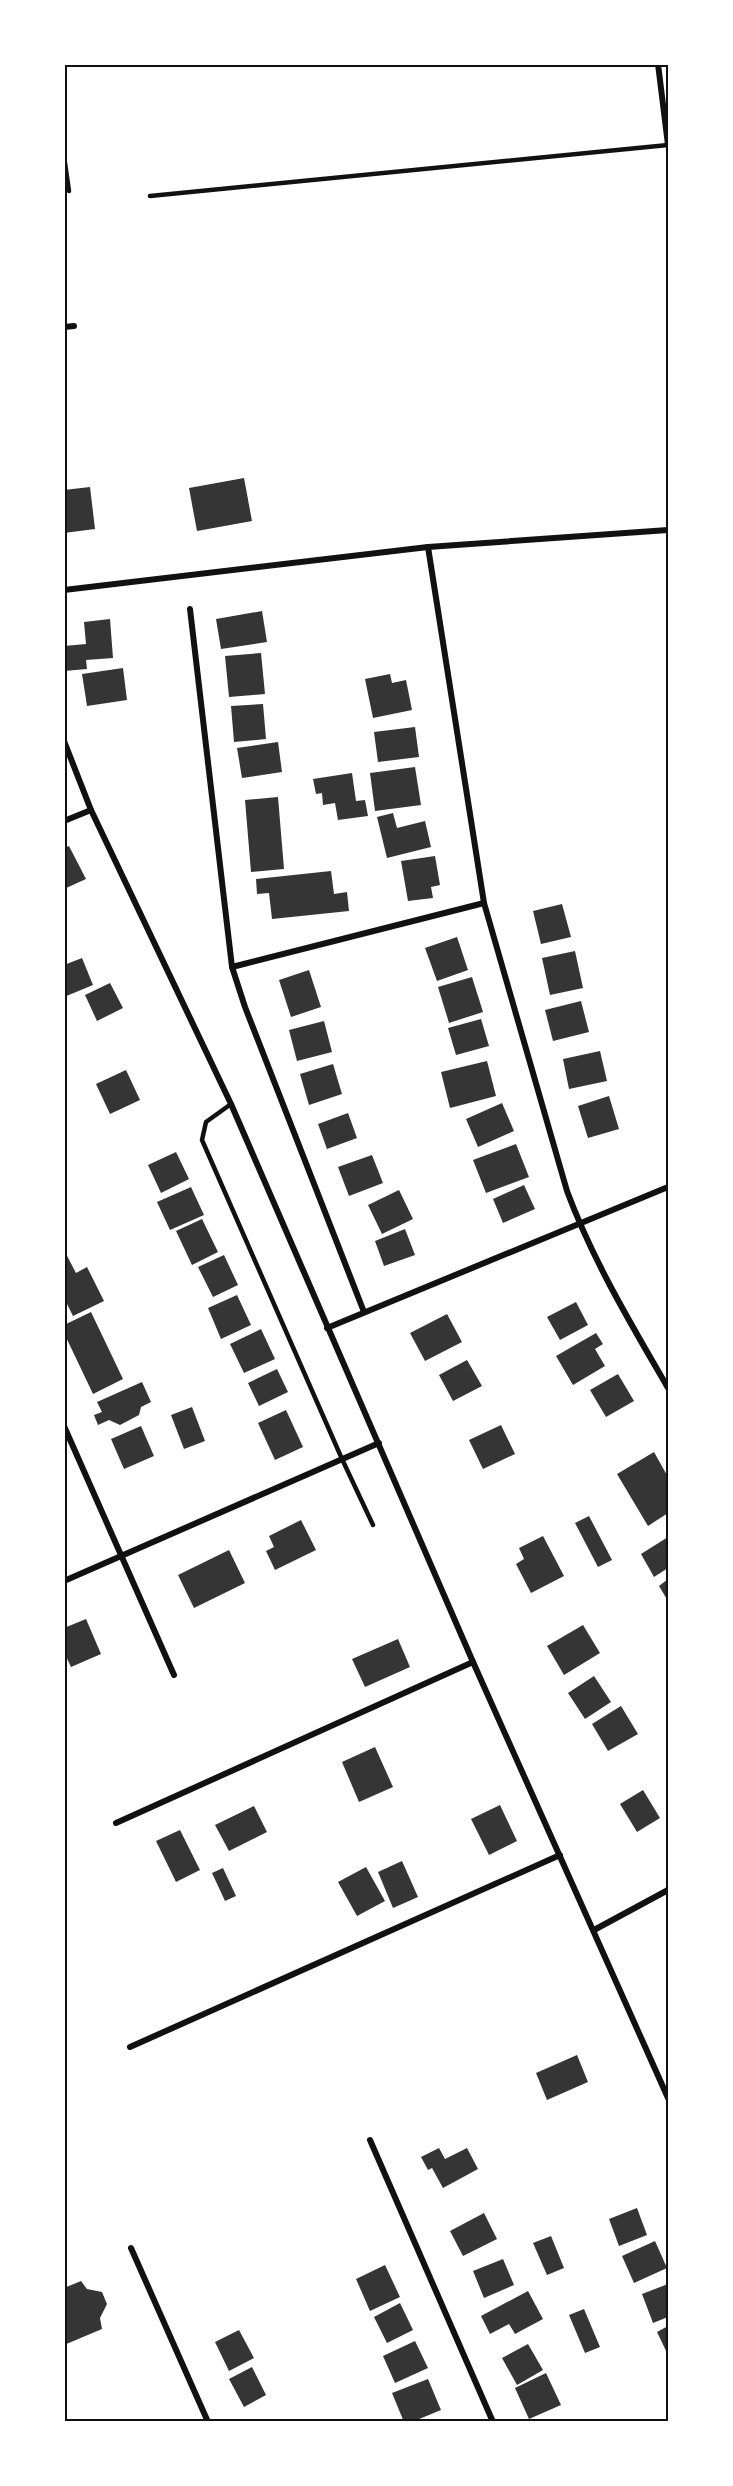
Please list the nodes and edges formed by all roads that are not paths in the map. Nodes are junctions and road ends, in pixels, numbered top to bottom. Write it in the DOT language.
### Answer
graph roads {
  1 [pos="658,64"];
  2 [pos="668,145"];
  3 [pos="64,156"];
  4 [pos="69,191"];
  5 [pos="150,196"];
  6 [pos="74,326"];
  7 [pos="64,327"];
  8 [pos="669,530"];
  9 [pos="428,548"];
  10 [pos="64,590"];
  11 [pos="190,609"];
  12 [pos="64,741"];
  13 [pos="91,810"];
  14 [pos="64,821"];
  15 [pos="484,903"];
  16 [pos="232,967"];
  17 [pos="231,1104"];
  18 [pos="669,1187"];
  19 [pos="579,1222"];
  20 [pos="364,1312"];
  21 [pos="327,1328"];
  22 [pos="669,1388"];
  23 [pos="64,1426"];
  24 [pos="379,1443"];
  25 [pos="342,1459"];
  26 [pos="373,1525"];
  27 [pos="122,1556"];
  28 [pos="64,1581"];
  29 [pos="473,1662"];
  30 [pos="174,1675"];
  31 [pos="116,1823"];
  32 [pos="560,1855"];
  33 [pos="669,1890"];
  34 [pos="594,1930"];
  35 [pos="130,2047"];
  36 [pos="669,2098"];
  37 [pos="370,2140"];
  38 [pos="131,2248"];
  39 [pos="208,2421"];
  40 [pos="493,2421"];
  1 -- 2 [label="street"];
  2 -- 5 [label="lane"];
  3 -- 4 [label="lane"];
  6 -- 7 [label="street"];
  8 -- 9 [label="street"];
  9 -- 10 [label="street"];
  9 -- 15 [label="street"];
  11 -- 16 [label="street"];
  12 -- 13 [label="street"];
  13 -- 14 [label="street"];
  13 -- 17 [label="street"];
  15 -- 16 [label="street"];
  15 -- 19 [label="street"];
  16 -- 20 [label="street"];
  17 -- 21 [label="street"];
  17 -- 25 [label="lane"];
  18 -- 19 [label="street"];
  19 -- 20 [label="street"];
  19 -- 22 [label="street"];
  20 -- 21 [label="street"];
  21 -- 24 [label="street"];
  23 -- 27 [label="street"];
  24 -- 25 [label="street"];
  24 -- 29 [label="street"];
  25 -- 26 [label="lane"];
  25 -- 27 [label="street"];
  27 -- 28 [label="street"];
  27 -- 30 [label="street"];
  29 -- 31 [label="street"];
  29 -- 32 [label="street"];
  32 -- 34 [label="street"];
  32 -- 35 [label="street"];
  33 -- 34 [label="street"];
  34 -- 36 [label="street"];
  37 -- 40 [label="street"];
  38 -- 39 [label="street"];
}
